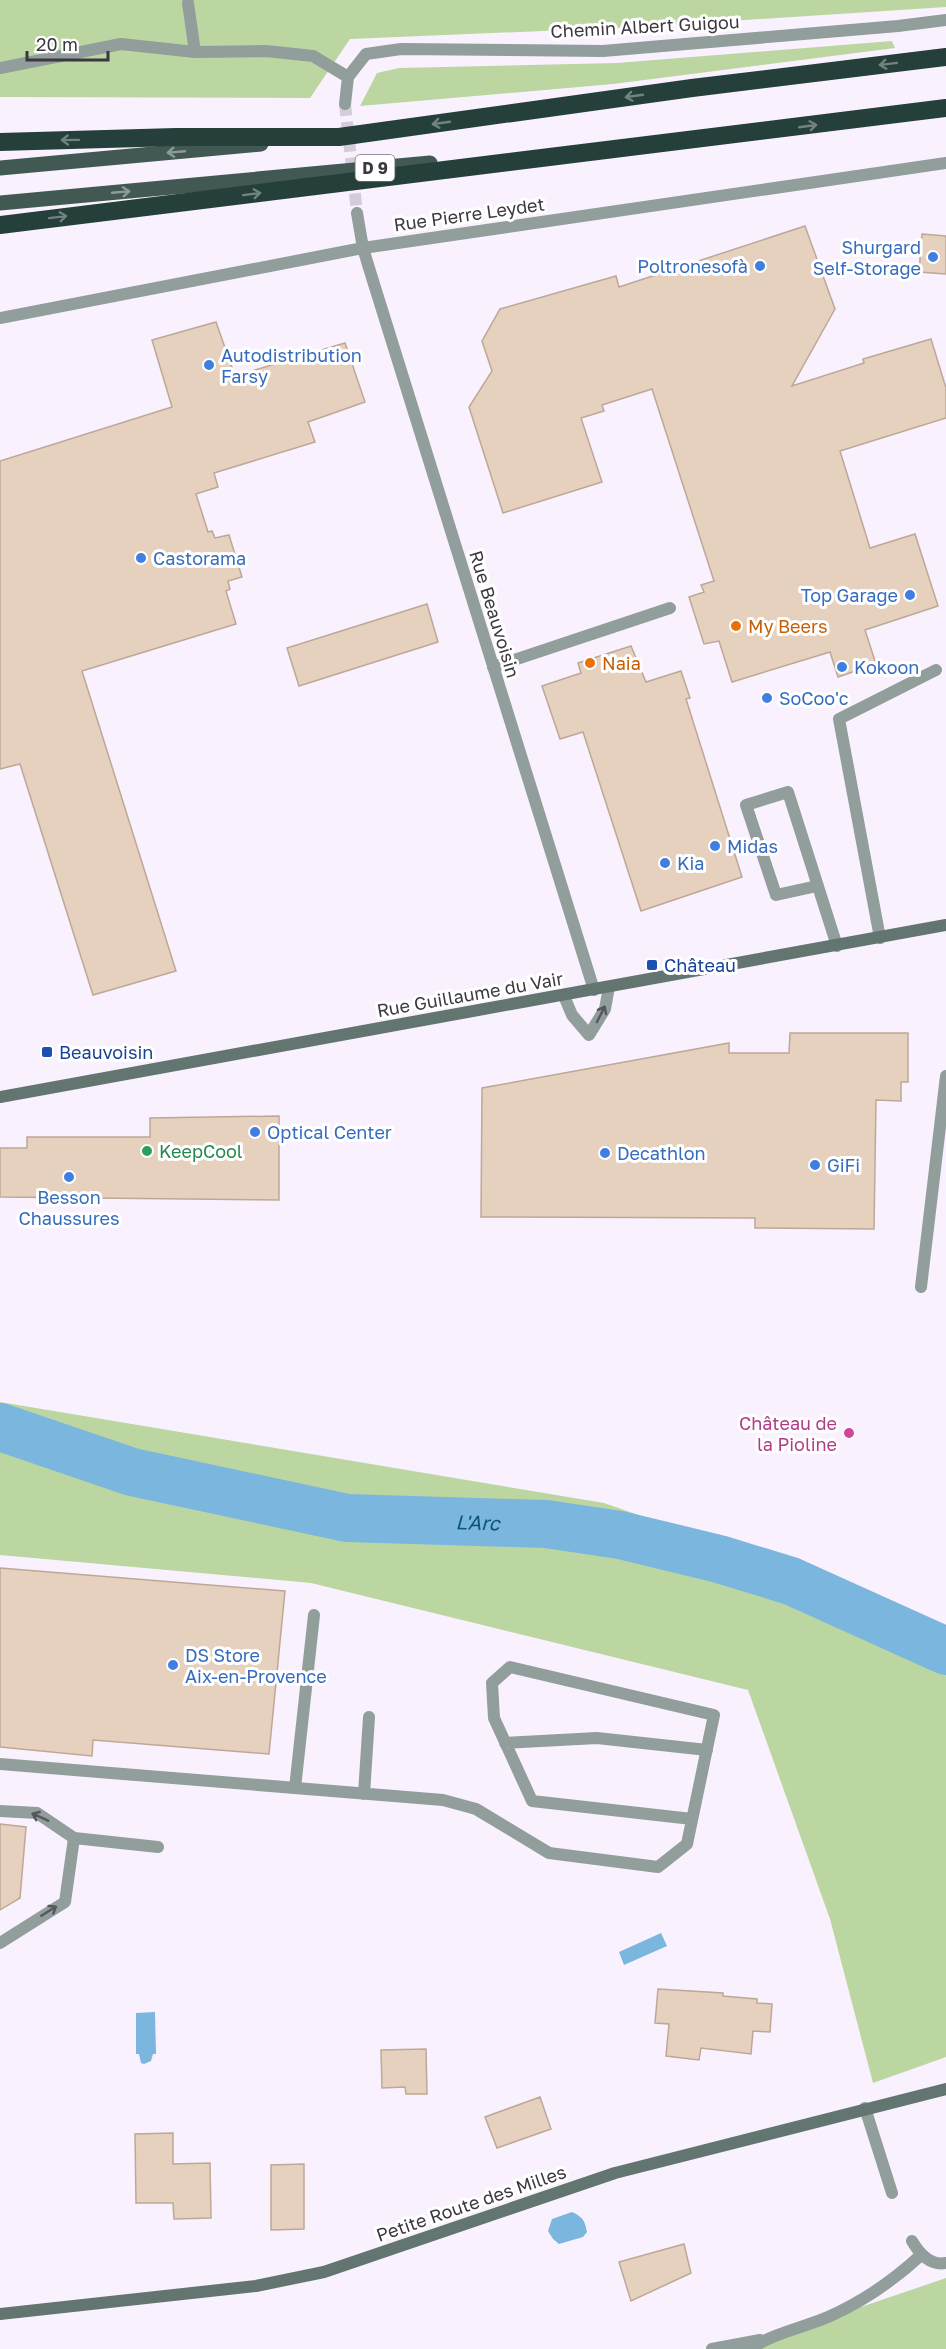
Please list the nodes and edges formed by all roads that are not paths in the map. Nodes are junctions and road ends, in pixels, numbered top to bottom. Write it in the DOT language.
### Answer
graph roads {
  1 [pos="189,3"];
  2 [pos="946,20"];
  3 [pos="195,52"];
  4 [pos="946,57"];
  5 [pos="0,68"];
  6 [pos="348,77"];
  7 [pos="345,104"];
  8 [pos="946,108"];
  9 [pos="750,134"];
  10 [pos="339,137"];
  11 [pos="0,142"];
  12 [pos="946,163"];
  13 [pos="0,168"];
  14 [pos="0,203"];
  15 [pos="357,213"];
  16 [pos="0,225"];
  17 [pos="363,248"];
  18 [pos="0,318"];
  19 [pos="670,608"];
  20 [pos="492,667"];
  21 [pos="936,670"];
  22 [pos="817,886"];
  23 [pos="946,925"];
  24 [pos="880,938"];
  25 [pos="837,946"];
  26 [pos="609,987"];
  27 [pos="594,990"];
  28 [pos="564,996"];
  29 [pos="946,1076"];
  30 [pos="0,1097"];
  31 [pos="921,1287"];
  32 [pos="314,1615"];
  33 [pos="369,1717"];
  34 [pos="505,1743"];
  35 [pos="707,1750"];
  36 [pos="0,1764"];
  37 [pos="295,1788"];
  38 [pos="364,1794"];
  39 [pos="0,1811"];
  40 [pos="692,1819"];
  41 [pos="74,1838"];
  42 [pos="158,1847"];
  43 [pos="0,1942"];
  44 [pos="946,2089"];
  45 [pos="865,2108"];
  46 [pos="892,2193"];
  47 [pos="912,2241"];
  48 [pos="921,2255"];
  49 [pos="946,2263"];
  50 [pos="0,2314"];
  51 [pos="764,2339"];
  52 [pos="712,2349"];
  53 [pos="750,2349"];
  1 -- 3 [label="street"];
  2 -- 6 [label="street, Chemin Albert Guigou"];
  3 -- 5 [label="street"];
  3 -- 6 [label="street"];
  4 -- 10 [label="highway, D 9, one-way"];
  6 -- 7 [label="street"];
  9 -- 8 [label="highway, D 9, one-way"];
  14 -- 9 [label="main road, D 9, one-way"];
  16 -- 9 [label="highway, one-way"];
  10 -- 11 [label="highway, one-way"];
  10 -- 13 [label="main road, D 9, one-way"];
  12 -- 17 [label="street, Rue Pierre Leydet"];
  15 -- 17 [label="street, Rue Beauvoisin"];
  17 -- 18 [label="street, Rue Pierre Leydet"];
  17 -- 20 [label="street, Rue Beauvoisin"];
  19 -- 20 [label="street"];
  20 -- 27 [label="street, Rue Beauvoisin"];
  21 -- 24 [label="street"];
  22 -- 22 [label="street"];
  22 -- 25 [label="street"];
  23 -- 24 [label="main road, Rue Guillaume du Vair"];
  24 -- 25 [label="main road, Rue Guillaume du Vair"];
  25 -- 26 [label="main road, Rue Guillaume du Vair"];
  26 -- 27 [label="main road, Rue Guillaume du Vair"];
  28 -- 26 [label="street, one-way"];
  27 -- 28 [label="main road, Rue Guillaume du Vair"];
  28 -- 30 [label="main road, Rue Guillaume du Vair"];
  29 -- 31 [label="street"];
  32 -- 37 [label="street"];
  33 -- 38 [label="street"];
  34 -- 35 [label="street"];
  34 -- 35 [label="street"];
  34 -- 40 [label="street"];
  35 -- 40 [label="street"];
  36 -- 37 [label="street"];
  37 -- 38 [label="street"];
  38 -- 40 [label="street"];
  41 -- 39 [label="street, one-way"];
  41 -- 42 [label="street"];
  43 -- 41 [label="street, one-way"];
  44 -- 45 [label="main road, Petite Route des Milles"];
  45 -- 46 [label="street"];
  45 -- 50 [label="main road, Petite Route des Milles"];
  47 -- 48 [label="street"];
  48 -- 49 [label="street"];
  48 -- 51 [label="street"];
  51 -- 52 [label="street"];
  51 -- 53 [label="street"];
}
